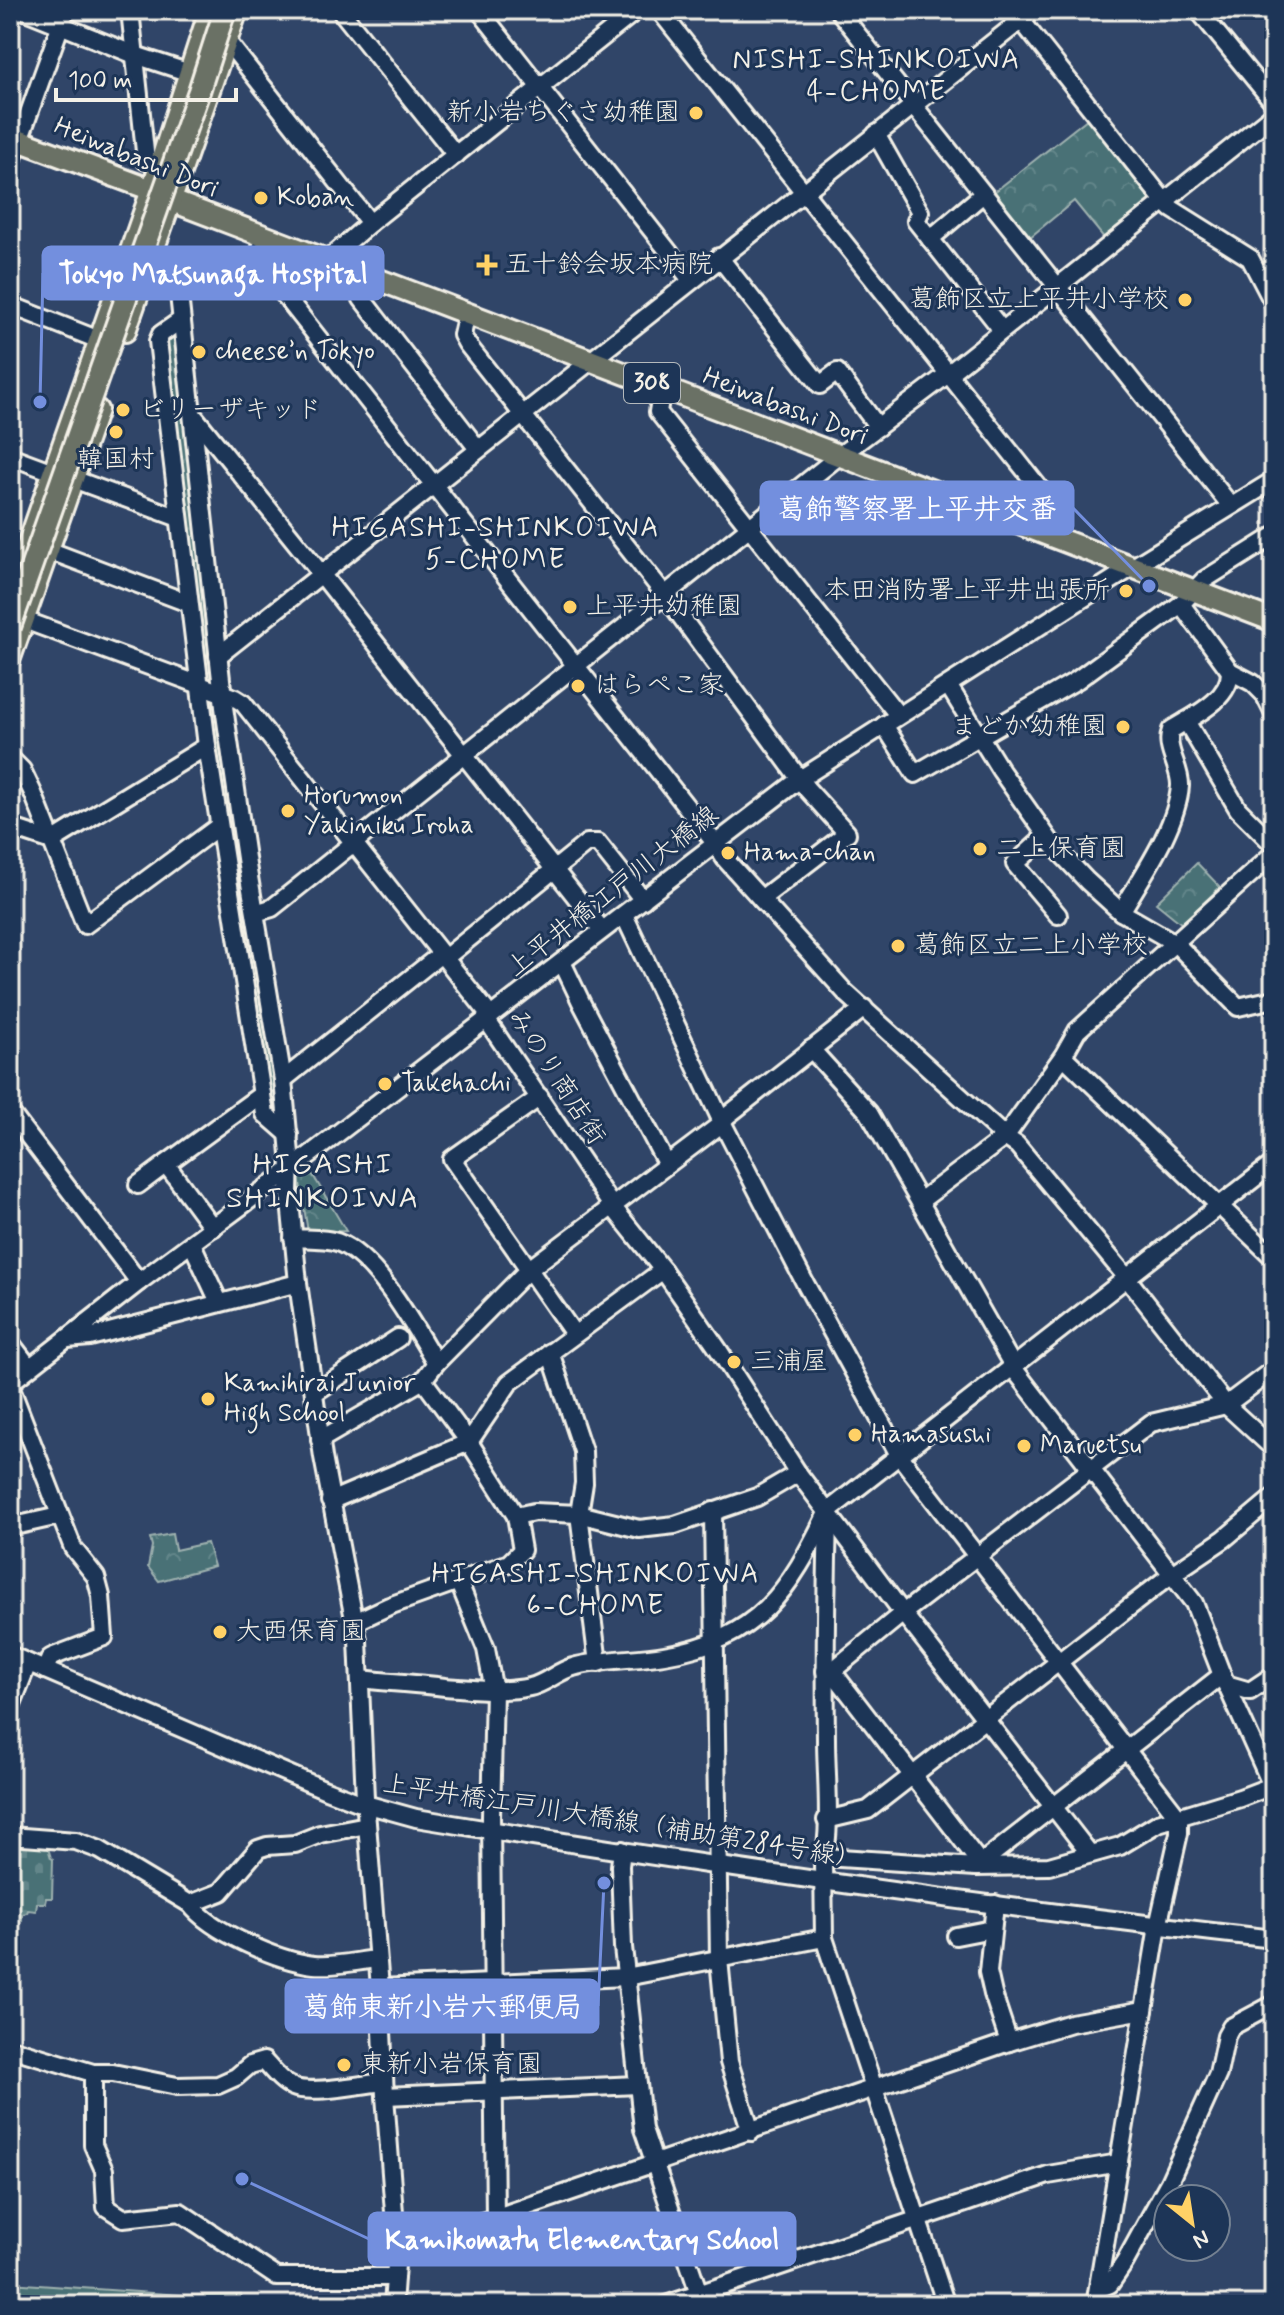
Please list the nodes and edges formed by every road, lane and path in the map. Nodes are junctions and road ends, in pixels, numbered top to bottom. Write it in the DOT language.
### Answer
graph roads {
  1 [pos="23,10"];
  2 [pos="130,10"];
  3 [pos="210,10"];
  4 [pos="225,10"];
  5 [pos="237,10"];
  6 [pos="340,10"];
  7 [pos="479,10"];
  8 [pos="637,10"];
  9 [pos="659,10"];
  10 [pos="838,10"];
  11 [pos="1198,10"];
  12 [pos="1023,13"];
  13 [pos="63,17"];
  14 [pos="227,41"];
  15 [pos="135,55"];
  16 [pos="190,73"];
  17 [pos="541,87"];
  18 [pos="1274,103"];
  19 [pos="915,105"];
  20 [pos="1274,114"];
  21 [pos="876,134"];
  22 [pos="15,138"];
  23 [pos="456,155"];
  24 [pos="146,161"];
  25 [pos="10,166"];
  26 [pos="152,190"];
  27 [pos="803,193"];
  28 [pos="983,194"];
  29 [pos="172,201"];
  30 [pos="1164,201"];
  31 [pos="370,223"];
  32 [pos="265,237"];
  33 [pos="930,239"];
  34 [pos="153,251"];
  35 [pos="719,257"];
  36 [pos="327,260"];
  37 [pos="374,277"];
  38 [pos="691,280"];
  39 [pos="1057,286"];
  40 [pos="1274,304"];
  41 [pos="10,305"];
  42 [pos="467,313"];
  43 [pos="181,320"];
  44 [pos="1002,330"];
  45 [pos="99,340"];
  46 [pos="592,361"];
  47 [pos="948,374"];
  48 [pos="662,387"];
  49 [pos="193,415"];
  50 [pos="524,415"];
  51 [pos="878,427"];
  52 [pos="478,449"];
  53 [pos="10,456"];
  54 [pos="839,456"];
  55 [pos="53,472"];
  56 [pos="73,479"];
  57 [pos="1273,482"];
  58 [pos="434,484"];
  59 [pos="1231,506"];
  60 [pos="179,518"];
  61 [pos="750,529"];
  62 [pos="1274,536"];
  63 [pos="1053,538"];
  64 [pos="48,550"];
  65 [pos="1132,568"];
  66 [pos="322,575"];
  67 [pos="665,595"];
  68 [pos="10,597"];
  69 [pos="1187,597"];
  70 [pos="188,603"];
  71 [pos="14,620"];
  72 [pos="1274,621"];
  73 [pos="218,656"];
  74 [pos="10,658"];
  75 [pos="577,666"];
  76 [pos="1230,671"];
  77 [pos="948,685"];
  78 [pos="199,686"];
  79 [pos="223,694"];
  80 [pos="1274,714"];
  81 [pos="898,715"];
  82 [pos="1186,721"];
  83 [pos="884,725"];
  84 [pos="979,735"];
  85 [pos="207,746"];
  86 [pos="464,757"];
  87 [pos="10,758"];
  88 [pos="800,779"];
  89 [pos="219,826"];
  90 [pos="10,827"];
  91 [pos="1046,836"];
  92 [pos="52,841"];
  93 [pos="354,843"];
  94 [pos="715,843"];
  95 [pos="1274,845"];
  96 [pos="1274,853"];
  97 [pos="554,869"];
  98 [pos="761,899"];
  99 [pos="643,900"];
  100 [pos="1121,912"];
  101 [pos="255,913"];
  102 [pos="624,915"];
  103 [pos="1058,915"];
  104 [pos="602,930"];
  105 [pos="1175,943"];
  106 [pos="443,956"];
  107 [pos="562,962"];
  108 [pos="1274,999"];
  109 [pos="864,1008"];
  110 [pos="488,1018"];
  111 [pos="811,1049"];
  112 [pos="1063,1056"];
  113 [pos="283,1080"];
  114 [pos="262,1094"];
  115 [pos="540,1097"];
  116 [pos="11,1114"];
  117 [pos="722,1122"];
  118 [pos="289,1135"];
  119 [pos="1005,1137"];
  120 [pos="1274,1163"];
  121 [pos="166,1164"];
  122 [pos="667,1165"];
  123 [pos="290,1170"];
  124 [pos="138,1185"];
  125 [pos="920,1201"];
  126 [pos="1220,1205"];
  127 [pos="612,1206"];
  128 [pos="213,1228"];
  129 [pos="293,1238"];
  130 [pos="192,1244"];
  131 [pos="1274,1258"];
  132 [pos="528,1270"];
  133 [pos="663,1270"];
  134 [pos="1127,1278"];
  135 [pos="139,1282"];
  136 [pos="298,1283"];
  137 [pos="219,1302"];
  138 [pos="574,1334"];
  139 [pos="398,1338"];
  140 [pos="67,1339"];
  141 [pos="10,1342"];
  142 [pos="550,1352"];
  143 [pos="436,1363"];
  144 [pos="1013,1366"];
  145 [pos="29,1367"];
  146 [pos="1274,1369"];
  147 [pos="423,1380"];
  148 [pos="10,1385"];
  149 [pos="314,1393"];
  150 [pos="1226,1405"];
  151 [pos="320,1440"];
  152 [pos="469,1442"];
  153 [pos="1274,1449"];
  154 [pos="899,1455"];
  155 [pos="1091,1469"];
  156 [pos="798,1473"];
  157 [pos="1274,1497"];
  158 [pos="330,1501"];
  159 [pos="713,1511"];
  160 [pos="828,1511"];
  161 [pos="579,1514"];
  162 [pos="59,1516"];
  163 [pos="516,1516"];
  164 [pos="10,1527"];
  165 [pos="978,1556"];
  166 [pos="1172,1574"];
  167 [pos="459,1583"];
  168 [pos="903,1613"];
  169 [pos="355,1622"];
  170 [pos="714,1643"];
  171 [pos="10,1655"];
  172 [pos="1060,1662"];
  173 [pos="28,1663"];
  174 [pos="598,1663"];
  175 [pos="45,1670"];
  176 [pos="828,1671"];
  177 [pos="1274,1675"];
  178 [pos="360,1679"];
  179 [pos="1224,1680"];
  180 [pos="494,1691"];
  181 [pos="10,1709"];
  182 [pos="985,1719"];
  183 [pos="1127,1749"];
  184 [pos="913,1775"];
  185 [pos="1273,1785"];
  186 [pos="366,1804"];
  187 [pos="1053,1806"];
  188 [pos="1179,1818"];
  189 [pos="826,1820"];
  190 [pos="367,1825"];
  191 [pos="491,1830"];
  192 [pos="10,1836"];
  193 [pos="622,1850"];
  194 [pos="1090,1854"];
  195 [pos="825,1857"];
  196 [pos="717,1865"];
  197 [pos="976,1867"];
  198 [pos="823,1881"];
  199 [pos="190,1904"];
  200 [pos="995,1904"];
  201 [pos="1158,1926"];
  202 [pos="992,1929"];
  203 [pos="956,1936"];
  204 [pos="824,1938"];
  205 [pos="1274,1939"];
  206 [pos="377,1959"];
  207 [pos="719,1959"];
  208 [pos="626,1977"];
  209 [pos="492,1981"];
  210 [pos="380,1988"];
  211 [pos="1274,2004"];
  212 [pos="1144,2010"];
  213 [pos="1009,2042"];
  214 [pos="10,2048"];
  215 [pos="93,2073"];
  216 [pos="638,2085"];
  217 [pos="385,2089"];
  218 [pos="875,2090"];
  219 [pos="494,2092"];
  220 [pos="751,2132"];
  221 [pos="1119,2163"];
  222 [pos="655,2164"];
  223 [pos="495,2219"];
  224 [pos="918,2220"];
  225 [pos="397,2251"];
  226 [pos="395,2277"];
  227 [pos="1096,2297"];
  228 [pos="701,2300"];
  229 [pos="393,2305"];
  230 [pos="666,2305"];
  231 [pos="946,2305"];
  1 -- 13 [label="street"];
  2 -- 15 [label="street"];
  3 -- 16 [label="main road"];
  4 -- 71 [label="main road, bridge"];
  5 -- 14 [label="main road"];
  6 -- 23 [label="street"];
  7 -- 17 [label="street"];
  8 -- 17 [label="street"];
  9 -- 27 [label="street"];
  10 -- 19 [label="street"];
  11 -- 18 [label="street"];
  12 -- 19 [label="street"];
  12 -- 30 [label="street"];
  13 -- 15 [label="street"];
  13 -- 22 [label="street"];
  14 -- 29 [label="main road"];
  14 -- 31 [label="street"];
  15 -- 16 [label="street"];
  15 -- 24 [label="street"];
  16 -- 26 [label="main road"];
  17 -- 23 [label="street"];
  17 -- 38 [label="street"];
  19 -- 21 [label="street"];
  19 -- 28 [label="street"];
  20 -- 30 [label="street"];
  21 -- 27 [label="street"];
  21 -- 33 [label="street"];
  22 -- 25 [label="street"];
  22 -- 26 [label="main road, Heiwabashi Dori / 308"];
  23 -- 31 [label="street"];
  26 -- 29 [label="main road, Heiwabashi Dori / 308"];
  26 -- 45 [label="main road"];
  27 -- 35 [label="street"];
  27 -- 47 [label="street"];
  28 -- 33 [label="street"];
  28 -- 39 [label="street"];
  29 -- 32 [label="main road, Heiwabashi Dori / 308"];
  29 -- 34 [label="main road"];
  30 -- 39 [label="street"];
  30 -- 40 [label="street"];
  31 -- 36 [label="street"];
  32 -- 36 [label="main road, Heiwabashi Dori / 308"];
  32 -- 58 [label="street"];
  33 -- 44 [label="street"];
  34 -- 43 [label="street"];
  34 -- 56 [label="main road"];
  35 -- 38 [label="street"];
  35 -- 51 [label="street"];
  36 -- 37 [label="main road, Heiwabashi Dori / 308"];
  37 -- 42 [label="main road, Heiwabashi Dori / 308"];
  37 -- 52 [label="street"];
  38 -- 46 [label="street"];
  39 -- 44 [label="street"];
  39 -- 59 [label="street"];
  41 -- 45 [label="street"];
  42 -- 46 [label="main road, Heiwabashi Dori / 308"];
  42 -- 50 [label="street"];
  43 -- 49 [label="street"];
  43 -- 60 [label="street"];
  44 -- 47 [label="street"];
  45 -- 55 [label="main road"];
  46 -- 48 [label="main road, Heiwabashi Dori / 308"];
  46 -- 50 [label="street"];
  47 -- 51 [label="street"];
  47 -- 63 [label="street"];
  48 -- 54 [label="main road, Heiwabashi Dori / 308"];
  48 -- 61 [label="street"];
  49 -- 66 [label="street"];
  49 -- 73 [label="street"];
  50 -- 52 [label="street"];
  50 -- 67 [label="street"];
  51 -- 54 [label="street"];
  52 -- 58 [label="street"];
  53 -- 55 [label="street"];
  54 -- 61 [label="street"];
  54 -- 63 [label="main road, Heiwabashi Dori / 308"];
  55 -- 68 [label="main road"];
  56 -- 60 [label="street"];
  56 -- 64 [label="main road"];
  57 -- 59 [label="street, 上平井橋江戸川大橋線"];
  58 -- 66 [label="street"];
  58 -- 75 [label="street"];
  59 -- 65 [label="street, 上平井橋江戸川大橋線"];
  60 -- 70 [label="street"];
  61 -- 67 [label="street"];
  61 -- 81 [label="street"];
  62 -- 69 [label="street"];
  63 -- 65 [label="main road, Heiwabashi Dori / 308"];
  64 -- 70 [label="street"];
  64 -- 71 [label="main road"];
  65 -- 69 [label="main road, Heiwabashi Dori / 308"];
  65 -- 77 [label="street, 上平井橋江戸川大橋線"];
  66 -- 73 [label="street"];
  66 -- 86 [label="street"];
  67 -- 75 [label="street"];
  67 -- 88 [label="street"];
  69 -- 72 [label="main road, Heiwabashi Dori / 308"];
  69 -- 76 [label="street"];
  69 -- 84 [label="street"];
  70 -- 78 [label="street"];
  71 -- 74 [label="main road"];
  71 -- 78 [label="street, みのり商店街"];
  73 -- 79 [label="street"];
  75 -- 86 [label="street"];
  75 -- 94 [label="street"];
  76 -- 80 [label="street"];
  76 -- 82 [label="street"];
  77 -- 81 [label="street, 上平井橋江戸川大橋線"];
  77 -- 84 [label="street"];
  78 -- 79 [label="street, みのり商店街"];
  78 -- 85 [label="street"];
  79 -- 93 [label="street, みのり商店街"];
  79 -- 101 [label="street"];
  81 -- 83 [label="street, 上平井橋江戸川大橋線"];
  82 -- 95 [label="street"];
  82 -- 100 [label="street"];
  83 -- 84 [label="street"];
  83 -- 88 [label="street, 上平井橋江戸川大橋線"];
  84 -- 91 [label="street"];
  85 -- 89 [label="street"];
  85 -- 92 [label="street"];
  86 -- 93 [label="street"];
  86 -- 97 [label="street"];
  87 -- 92 [label="street"];
  88 -- 94 [label="street, 上平井橋江戸川大橋線"];
  88 -- 98 [label="street"];
  89 -- 92 [label="street"];
  89 -- 114 [label="street"];
  90 -- 92 [label="street"];
  91 -- 100 [label="street"];
  91 -- 103 [label="street"];
  93 -- 101 [label="street"];
  93 -- 106 [label="street, みのり商店街"];
  94 -- 98 [label="street"];
  94 -- 99 [label="street, 上平井橋江戸川大橋線"];
  96 -- 105 [label="street"];
  97 -- 99 [label="street"];
  97 -- 104 [label="street"];
  97 -- 106 [label="street"];
  98 -- 109 [label="street"];
  99 -- 102 [label="street, 上平井橋江戸川大橋線"];
  100 -- 105 [label="street"];
  101 -- 113 [label="street"];
  102 -- 104 [label="street, 上平井橋江戸川大橋線"];
  102 -- 117 [label="street"];
  104 -- 107 [label="street, 上平井橋江戸川大橋線"];
  105 -- 108 [label="street"];
  105 -- 112 [label="street"];
  106 -- 110 [label="street, みのり商店街"];
  106 -- 113 [label="street"];
  107 -- 110 [label="street, 上平井橋江戸川大橋線"];
  107 -- 122 [label="street"];
  109 -- 111 [label="street"];
  109 -- 119 [label="street"];
  110 -- 115 [label="street, みのり商店街"];
  110 -- 123 [label="street, 上平井橋江戸川大橋線"];
  111 -- 117 [label="street"];
  111 -- 125 [label="street"];
  112 -- 119 [label="street"];
  112 -- 126 [label="street"];
  113 -- 118 [label="street"];
  114 -- 118 [label="street"];
  114 -- 121 [label="street"];
  115 -- 127 [label="street, みのり商店街"];
  115 -- 132 [label="street"];
  116 -- 135 [label="street"];
  117 -- 122 [label="street"];
  117 -- 154 [label="street"];
  118 -- 123 [label="street"];
  119 -- 125 [label="street"];
  119 -- 134 [label="street"];
  120 -- 126 [label="street"];
  121 -- 124 [label="street"];
  121 -- 128 [label="street"];
  122 -- 127 [label="street"];
  123 -- 128 [label="street, 上平井橋江戸川大橋線"];
  123 -- 129 [label="street"];
  125 -- 144 [label="street"];
  126 -- 131 [label="street"];
  126 -- 134 [label="street"];
  127 -- 132 [label="street"];
  127 -- 133 [label="street, みのり商店街"];
  128 -- 130 [label="street, 上平井橋江戸川大橋線"];
  129 -- 136 [label="street"];
  129 -- 143 [label="street"];
  130 -- 135 [label="street, 上平井橋江戸川大橋線"];
  130 -- 137 [label="street"];
  132 -- 138 [label="street"];
  132 -- 143 [label="street"];
  133 -- 138 [label="street"];
  133 -- 156 [label="street, みのり商店街"];
  134 -- 144 [label="street"];
  134 -- 150 [label="street"];
  135 -- 140 [label="street, 上平井橋江戸川大橋線"];
  136 -- 137 [label="street"];
  136 -- 149 [label="street"];
  137 -- 140 [label="street"];
  138 -- 142 [label="street"];
  139 -- 149 [label="street"];
  140 -- 145 [label="street, 上平井橋江戸川大橋線"];
  141 -- 145 [label="street"];
  142 -- 152 [label="street"];
  142 -- 161 [label="street"];
  143 -- 147 [label="street"];
  144 -- 154 [label="street"];
  144 -- 155 [label="street"];
  145 -- 148 [label="street, 上平井橋江戸川大橋線"];
  146 -- 150 [label="street"];
  147 -- 151 [label="street"];
  147 -- 152 [label="street"];
  148 -- 162 [label="street"];
  149 -- 151 [label="street"];
  150 -- 153 [label="street"];
  150 -- 155 [label="street"];
  151 -- 158 [label="street"];
  152 -- 158 [label="street"];
  152 -- 163 [label="street"];
  154 -- 160 [label="street"];
  154 -- 165 [label="street"];
  155 -- 165 [label="street"];
  155 -- 166 [label="street"];
  156 -- 159 [label="street"];
  156 -- 160 [label="street, みのり商店街"];
  157 -- 166 [label="street"];
  158 -- 169 [label="street"];
  159 -- 161 [label="street"];
  159 -- 170 [label="street"];
  160 -- 168 [label="street, みのり商店街"];
  160 -- 170 [label="street"];
  160 -- 176 [label="street"];
  161 -- 163 [label="street"];
  161 -- 174 [label="street"];
  162 -- 164 [label="street"];
  162 -- 175 [label="street"];
  163 -- 167 [label="street"];
  165 -- 168 [label="street"];
  165 -- 172 [label="street"];
  166 -- 172 [label="street"];
  166 -- 179 [label="street"];
  167 -- 169 [label="street"];
  167 -- 180 [label="street"];
  168 -- 176 [label="street"];
  168 -- 182 [label="street, みのり商店街"];
  169 -- 178 [label="street"];
  170 -- 174 [label="street"];
  170 -- 196 [label="street"];
  171 -- 173 [label="street, 上平井橋江戸川大橋線（補助第284号線）"];
  172 -- 182 [label="street"];
  172 -- 183 [label="street"];
  173 -- 175 [label="street, 上平井橋江戸川大橋線（補助第284号線）"];
  173 -- 181 [label="street"];
  174 -- 180 [label="street"];
  175 -- 186 [label="street, 上平井橋江戸川大橋線（補助第284号線）"];
  176 -- 184 [label="street"];
  176 -- 189 [label="street"];
  177 -- 179 [label="street"];
  178 -- 180 [label="street"];
  178 -- 186 [label="street"];
  179 -- 183 [label="street"];
  179 -- 185 [label="street"];
  180 -- 191 [label="street"];
  182 -- 184 [label="street"];
  182 -- 187 [label="street, みのり商店街"];
  183 -- 187 [label="street"];
  183 -- 188 [label="street"];
  184 -- 189 [label="street"];
  184 -- 197 [label="street"];
  185 -- 188 [label="street"];
  186 -- 190 [label="street"];
  186 -- 191 [label="street, 上平井橋江戸川大橋線（補助第284号線）"];
  187 -- 194 [label="street, みのり商店街"];
  187 -- 197 [label="street"];
  188 -- 194 [label="street"];
  188 -- 201 [label="street"];
  189 -- 195 [label="street"];
  190 -- 199 [label="street"];
  190 -- 206 [label="street"];
  191 -- 193 [label="street, 上平井橋江戸川大橋線（補助第284号線）"];
  191 -- 209 [label="street"];
  192 -- 199 [label="street"];
  193 -- 196 [label="street, 上平井橋江戸川大橋線（補助第284号線）"];
  193 -- 208 [label="street"];
  194 -- 197 [label="street"];
  195 -- 197 [label="street"];
  195 -- 198 [label="street"];
  196 -- 198 [label="street, 上平井橋江戸川大橋線（補助第284号線）"];
  196 -- 207 [label="street"];
  198 -- 200 [label="street, 上平井橋江戸川大橋線（補助第284号線）"];
  198 -- 204 [label="street"];
  199 -- 206 [label="street"];
  200 -- 201 [label="street, 上平井橋江戸川大橋線（補助第284号線）"];
  200 -- 202 [label="street"];
  201 -- 205 [label="street, 上平井橋江戸川大橋線（補助第284号線）"];
  201 -- 212 [label="street"];
  202 -- 203 [label="street"];
  202 -- 213 [label="street"];
  204 -- 207 [label="street"];
  204 -- 218 [label="street"];
  206 -- 210 [label="street"];
  207 -- 208 [label="street"];
  207 -- 220 [label="street"];
  208 -- 209 [label="street"];
  208 -- 216 [label="street"];
  209 -- 210 [label="street"];
  209 -- 219 [label="street"];
  210 -- 217 [label="street"];
  211 -- 227 [label="street"];
  212 -- 213 [label="street"];
  212 -- 221 [label="street"];
  213 -- 218 [label="street"];
  214 -- 215 [label="street"];
  215 -- 217 [label="street"];
  215 -- 226 [label="street"];
  216 -- 219 [label="street"];
  216 -- 222 [label="street"];
  217 -- 219 [label="street"];
  217 -- 225 [label="street"];
  218 -- 220 [label="street"];
  218 -- 224 [label="street"];
  219 -- 223 [label="street"];
  220 -- 222 [label="street"];
  221 -- 224 [label="street"];
  221 -- 227 [label="street"];
  222 -- 223 [label="street"];
  222 -- 228 [label="street"];
  223 -- 225 [label="street"];
  224 -- 228 [label="street"];
  224 -- 231 [label="street"];
  225 -- 226 [label="street"];
  226 -- 229 [label="street"];
  228 -- 230 [label="street"];
}
